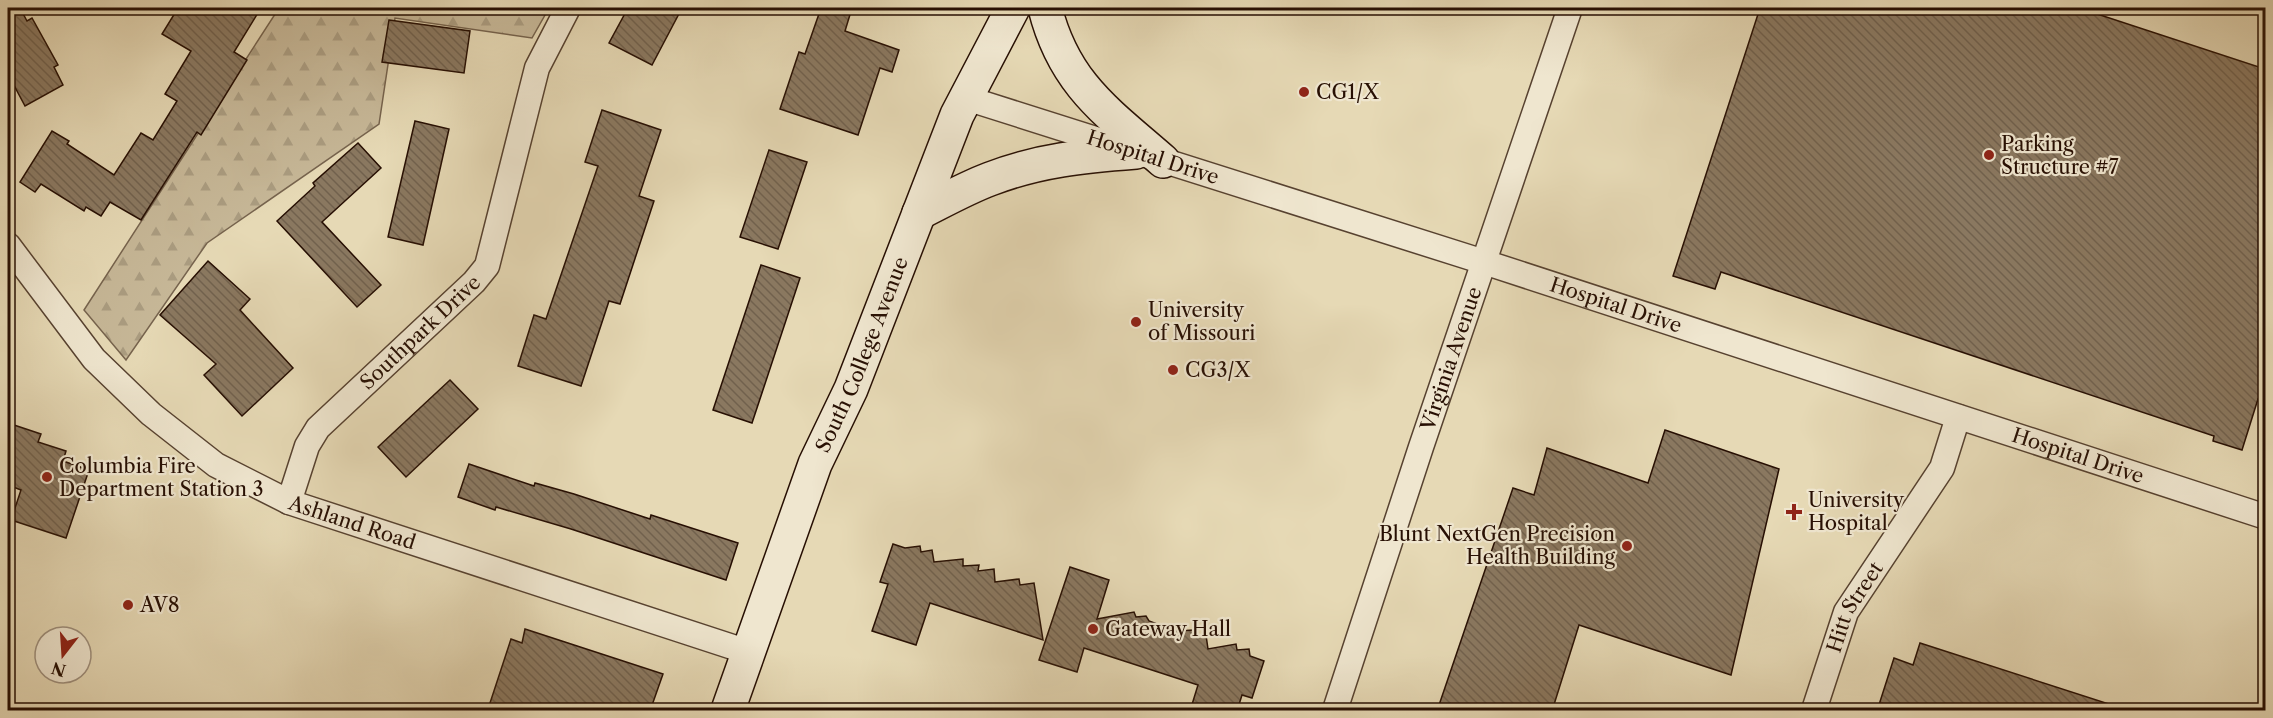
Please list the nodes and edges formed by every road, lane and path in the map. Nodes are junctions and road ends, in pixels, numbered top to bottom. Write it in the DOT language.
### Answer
graph roads {
  1 [pos="568,8"];
  2 [pos="1013,8"];
  3 [pos="1045,8"];
  4 [pos="1569,8"];
  5 [pos="966,98"];
  6 [pos="1149,156"];
  7 [pos="919,213"];
  8 [pos="8,245"];
  9 [pos="1484,262"];
  10 [pos="1958,417"];
  11 [pos="289,502"];
  12 [pos="2265,517"];
  13 [pos="748,651"];
  14 [pos="728,711"];
  15 [pos="1335,711"];
  16 [pos="1814,711"];
  1 -- 11 [label="street, Southpark Drive"];
  2 -- 5 [label="main road, South College Avenue"];
  3 -- 6 [label="main road"];
  4 -- 9 [label="street, Virginia Avenue"];
  5 -- 6 [label="street, Hospital Drive"];
  5 -- 7 [label="main road, South College Avenue"];
  6 -- 7 [label="main road"];
  6 -- 9 [label="street, Hospital Drive"];
  7 -- 13 [label="main road, South College Avenue"];
  8 -- 11 [label="street, Ashland Road"];
  9 -- 10 [label="street, Hospital Drive"];
  9 -- 15 [label="street, Virginia Avenue"];
  10 -- 12 [label="street, Hospital Drive"];
  10 -- 16 [label="street, Hitt Street"];
  11 -- 13 [label="street, Ashland Road"];
  13 -- 14 [label="main road, South College Avenue"];
}
